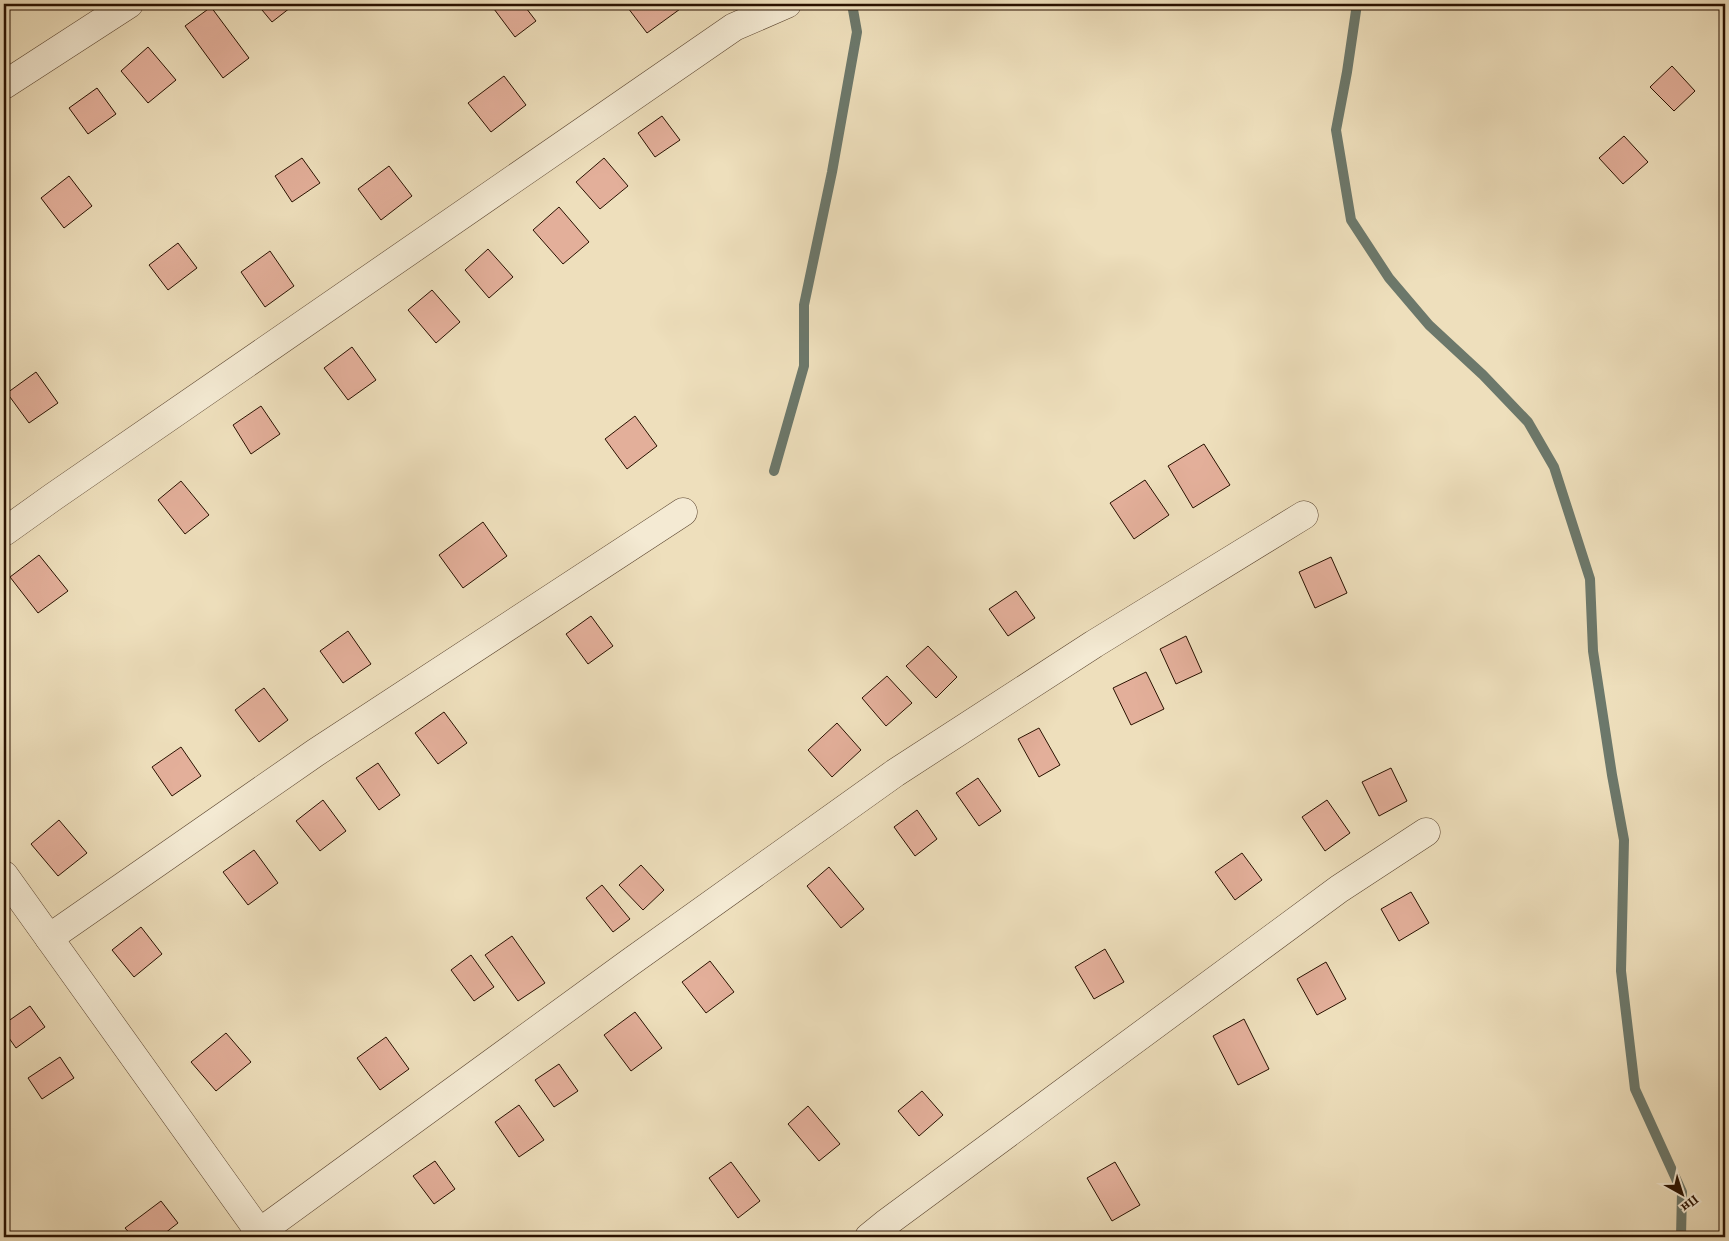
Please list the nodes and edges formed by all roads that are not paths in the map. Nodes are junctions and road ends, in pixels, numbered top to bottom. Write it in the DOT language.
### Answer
graph roads {
  1 [pos="130,4"];
  2 [pos="787,4"];
  3 [pos="4,86"];
  4 [pos="683,512"];
  5 [pos="1304,515"];
  6 [pos="4,532"];
  7 [pos="1426,832"];
  8 [pos="4,875"];
  9 [pos="50,938"];
  10 [pos="882,1233"];
  11 [pos="256,1235"];
  1 -- 3 [label="street"];
  2 -- 6 [label="street"];
  4 -- 9 [label="street"];
  5 -- 11 [label="street"];
  7 -- 10 [label="street"];
  8 -- 9 [label="street"];
  9 -- 11 [label="street"];
}
